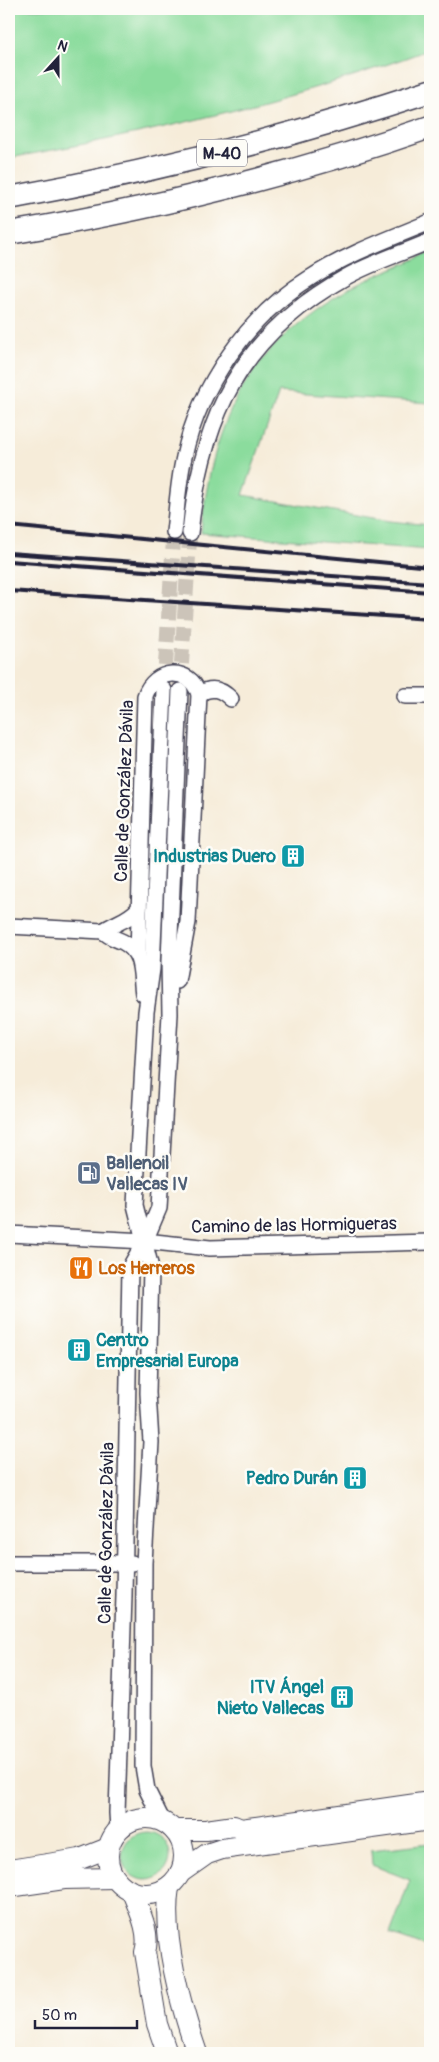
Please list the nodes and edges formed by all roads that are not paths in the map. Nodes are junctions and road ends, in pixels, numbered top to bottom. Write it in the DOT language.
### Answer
graph roads {
  1 [pos="430,91"];
  2 [pos="430,127"];
  3 [pos="9,198"];
  4 [pos="430,222"];
  5 [pos="9,234"];
  6 [pos="430,241"];
  7 [pos="164,690"];
  8 [pos="180,691"];
  9 [pos="199,694"];
  10 [pos="405,696"];
  11 [pos="430,696"];
  12 [pos="231,700"];
  13 [pos="139,908"];
  14 [pos="9,926"];
  15 [pos="103,931"];
  16 [pos="138,955"];
  17 [pos="146,1012"];
  18 [pos="170,1014"];
  19 [pos="9,1234"];
  20 [pos="145,1241"];
  21 [pos="430,1242"];
  22 [pos="9,1563"];
  23 [pos="123,1563"];
  24 [pos="144,1563"];
  25 [pos="430,1802"];
  26 [pos="430,1820"];
  27 [pos="169,1826"];
  28 [pos="118,1828"];
  29 [pos="108,1848"];
  30 [pos="9,1870"];
  31 [pos="114,1878"];
  32 [pos="175,1880"];
  33 [pos="9,1887"];
  34 [pos="132,1892"];
  35 [pos="167,2053"];
  36 [pos="197,2053"];
  1 -- 3 [label="highway, M-40"];
  2 -- 5 [label="highway, M-40"];
  4 -- 6 [label="street"];
  7 -- 17 [label="street, Calle de González Dávila"];
  8 -- 18 [label="street, Calle de González Dávila"];
  9 -- 12 [label="street"];
  9 -- 13 [label="street, Calle de González Dávila"];
  9 -- 18 [label="street, Calle de González Dávila"];
  10 -- 11 [label="street"];
  13 -- 15 [label="street"];
  13 -- 16 [label="street, Calle de González Dávila"];
  14 -- 15 [label="street"];
  15 -- 16 [label="street"];
  16 -- 17 [label="street, Calle de González Dávila"];
  17 -- 20 [label="street, Calle de González Dávila"];
  18 -- 20 [label="street, Calle de González Dávila"];
  19 -- 20 [label="street, Camino de las Hormigueras"];
  20 -- 21 [label="street, Camino de las Hormigueras"];
  20 -- 23 [label="street, Calle de González Dávila"];
  20 -- 24 [label="street, Calle de González Dávila"];
  22 -- 23 [label="street"];
  23 -- 24 [label="street"];
  23 -- 28 [label="street, Calle de González Dávila"];
  24 -- 27 [label="street, Calle de González Dávila"];
  25 -- 27 [label="main road"];
  26 -- 32 [label="main road"];
  27 -- 28 [label="main road"];
  27 -- 32 [label="main road"];
  28 -- 29 [label="main road"];
  29 -- 30 [label="main road"];
  29 -- 31 [label="main road"];
  31 -- 33 [label="main road"];
  31 -- 34 [label="main road"];
  32 -- 34 [label="main road"];
  32 -- 36 [label="main road"];
  34 -- 35 [label="main road"];
}
